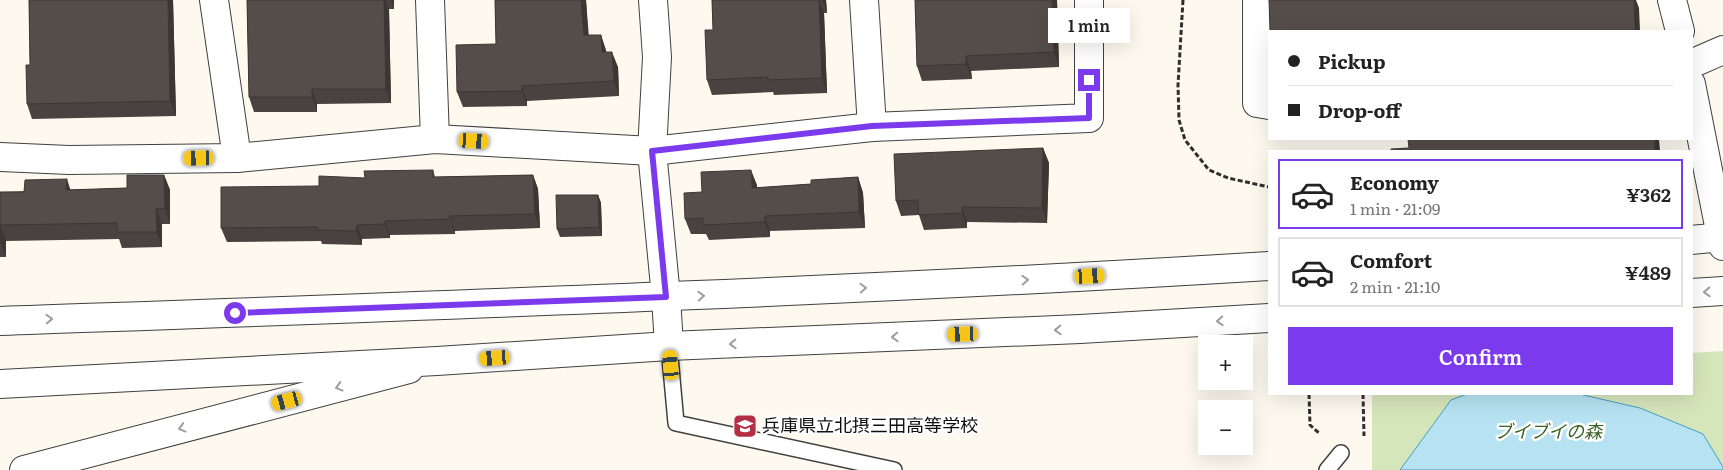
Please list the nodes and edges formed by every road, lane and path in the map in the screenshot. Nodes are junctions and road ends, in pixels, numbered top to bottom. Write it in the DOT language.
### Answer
graph roads {
  1 [pos="214,0"];
  2 [pos="430,0"];
  3 [pos="653,0"];
  4 [pos="864,0"];
  5 [pos="1089,0"];
  6 [pos="1183,0"];
  7 [pos="1256,0"];
  8 [pos="1672,0"];
  9 [pos="1680,30"];
  10 [pos="1723,50"];
  11 [pos="1693,63"];
  12 [pos="1693,94"];
  13 [pos="1268,105"];
  14 [pos="872,126"];
  15 [pos="435,139"];
  16 [pos="652,151"];
  17 [pos="0,156"];
  18 [pos="237,158"];
  19 [pos="1268,187"];
  20 [pos="1693,240"];
  21 [pos="1722,240"];
  22 [pos="1268,266"];
  23 [pos="1723,291"];
  24 [pos="1693,293"];
  25 [pos="666,297"];
  26 [pos="1268,318"];
  27 [pos="0,321"];
  28 [pos="670,346"];
  29 [pos="437,361"];
  30 [pos="0,384"];
  31 [pos="1309,395"];
  32 [pos="1363,395"];
  33 [pos="1310,425"];
  34 [pos="1364,443"];
  35 [pos="1341,453"];
  36 [pos="24,470"];
  37 [pos="894,470"];
  38 [pos="1327,470"];
  1 -- 18 [label="street"];
  2 -- 15 [label="street"];
  3 -- 16 [label="street"];
  4 -- 14 [label="street"];
  5 -- 14 [label="street"];
  6 -- 19 [label="path"];
  7 -- 13 [label="street"];
  8 -- 9 [label="street"];
  10 -- 11 [label="street"];
  12 -- 21 [label="street"];
  14 -- 16 [label="street"];
  15 -- 16 [label="street"];
  15 -- 18 [label="street"];
  16 -- 25 [label="street"];
  17 -- 18 [label="street"];
  20 -- 21 [label="street"];
  25 -- 22 [label="street, one-way"];
  23 -- 24 [label="street, one-way"];
  27 -- 25 [label="street, one-way"];
  25 -- 28 [label="street"];
  26 -- 28 [label="street, one-way"];
  28 -- 29 [label="street"];
  28 -- 37 [label="lane"];
  29 -- 30 [label="street"];
  29 -- 36 [label="street, one-way"];
  31 -- 33 [label="path"];
  32 -- 34 [label="path"];
  35 -- 38 [label="lane"];
}
